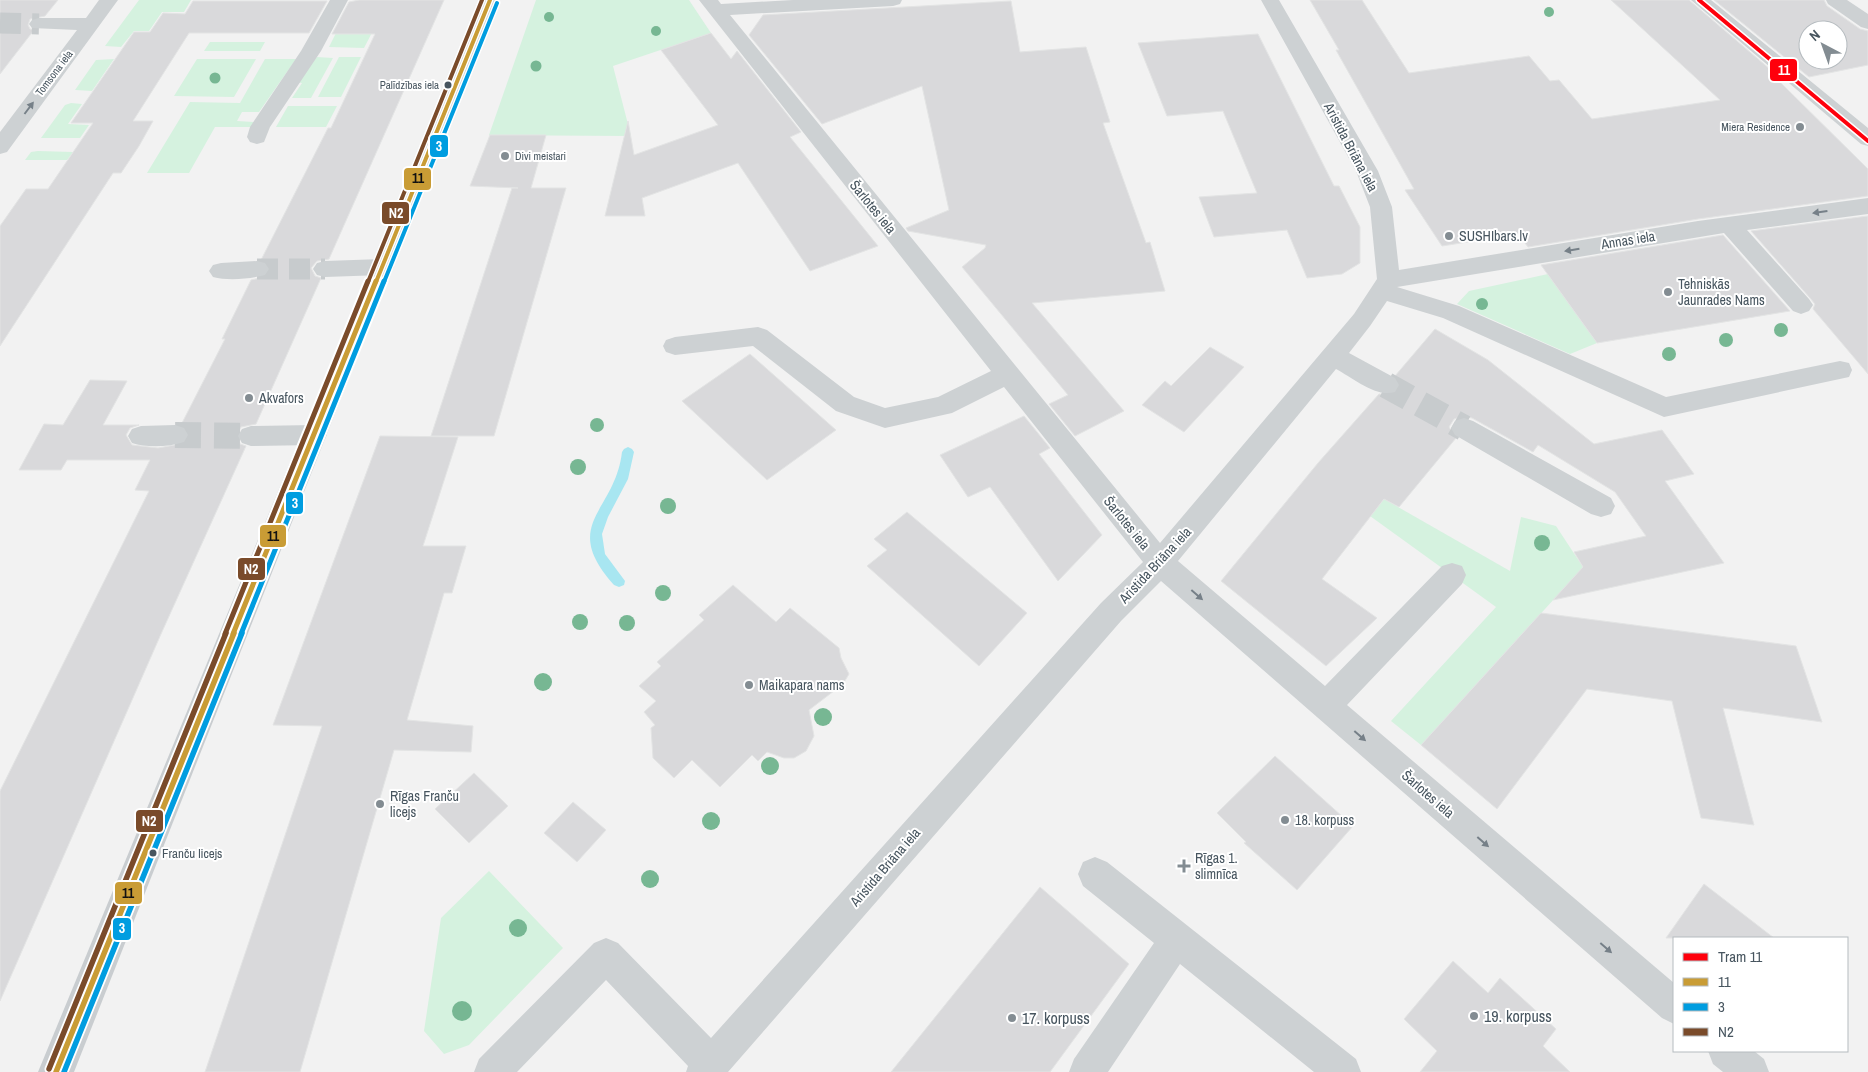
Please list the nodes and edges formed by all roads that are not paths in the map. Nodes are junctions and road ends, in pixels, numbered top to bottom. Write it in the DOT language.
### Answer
graph roads {
  1 [pos="109,0"];
  2 [pos="338,0"];
  3 [pos="490,0"];
  4 [pos="893,0"];
  5 [pos="1270,0"];
  6 [pos="1700,0"];
  7 [pos="1835,0"];
  8 [pos="711,5"];
  9 [pos="1868,23"];
  10 [pos="39,24"];
  11 [pos="91,24"];
  12 [pos="257,137"];
  13 [pos="1868,138"];
  14 [pos="0,147"];
  15 [pos="1868,206"];
  16 [pos="1729,225"];
  17 [pos="382,267"];
  18 [pos="257,269"];
  19 [pos="325,269"];
  20 [pos="221,271"];
  21 [pos="1385,285"];
  22 [pos="1801,305"];
  23 [pos="676,346"];
  24 [pos="1332,355"];
  25 [pos="1840,370"];
  26 [pos="1007,374"];
  27 [pos="1386,385"];
  28 [pos="1464,428"];
  29 [pos="176,435"];
  30 [pos="314,435"];
  31 [pos="141,436"];
  32 [pos="251,436"];
  33 [pos="1601,506"];
  34 [pos="1160,564"];
  35 [pos="1452,575"];
  36 [pos="1326,706"];
  37 [pos="1095,874"];
  38 [pos="1177,939"];
  39 [pos="1673,1005"];
  40 [pos="1727,1052"];
  41 [pos="708,1068"];
  42 [pos="56,1072"];
  43 [pos="492,1072"];
  44 [pos="1087,1072"];
  45 [pos="1344,1072"];
  46 [pos="1751,1072"];
  1 -- 11 [label="street, Tomsona iela"];
  2 -- 12 [label="street"];
  3 -- 17 [label="main road"];
  4 -- 8 [label="street"];
  5 -- 21 [label="street, Aristida Briāna iela"];
  6 -- 13 [label="street"];
  7 -- 9 [label="street"];
  8 -- 26 [label="street, Šarlotes iela"];
  10 -- 11 [label="street"];
  14 -- 11 [label="street, Tomsona iela, one-way"];
  15 -- 16 [label="street, Annas iela, one-way"];
  16 -- 21 [label="street, Annas iela, one-way"];
  16 -- 22 [label="street"];
  17 -- 19 [label="street"];
  17 -- 30 [label="main road"];
  18 -- 20 [label="street"];
  21 -- 24 [label="street, Aristida Briāna iela"];
  21 -- 25 [label="street"];
  23 -- 26 [label="street"];
  24 -- 27 [label="street"];
  24 -- 34 [label="street, Aristida Briāna iela"];
  26 -- 34 [label="street, Šarlotes iela"];
  28 -- 33 [label="street"];
  29 -- 31 [label="street"];
  30 -- 32 [label="street"];
  30 -- 42 [label="main road"];
  34 -- 36 [label="street, Šarlotes iela, one-way"];
  34 -- 41 [label="street, Aristida Briāna iela"];
  35 -- 36 [label="street"];
  36 -- 39 [label="street, Šarlotes iela, one-way"];
  37 -- 38 [label="street"];
  38 -- 44 [label="street"];
  38 -- 45 [label="street"];
  40 -- 46 [label="street"];
  41 -- 43 [label="street"];
}
